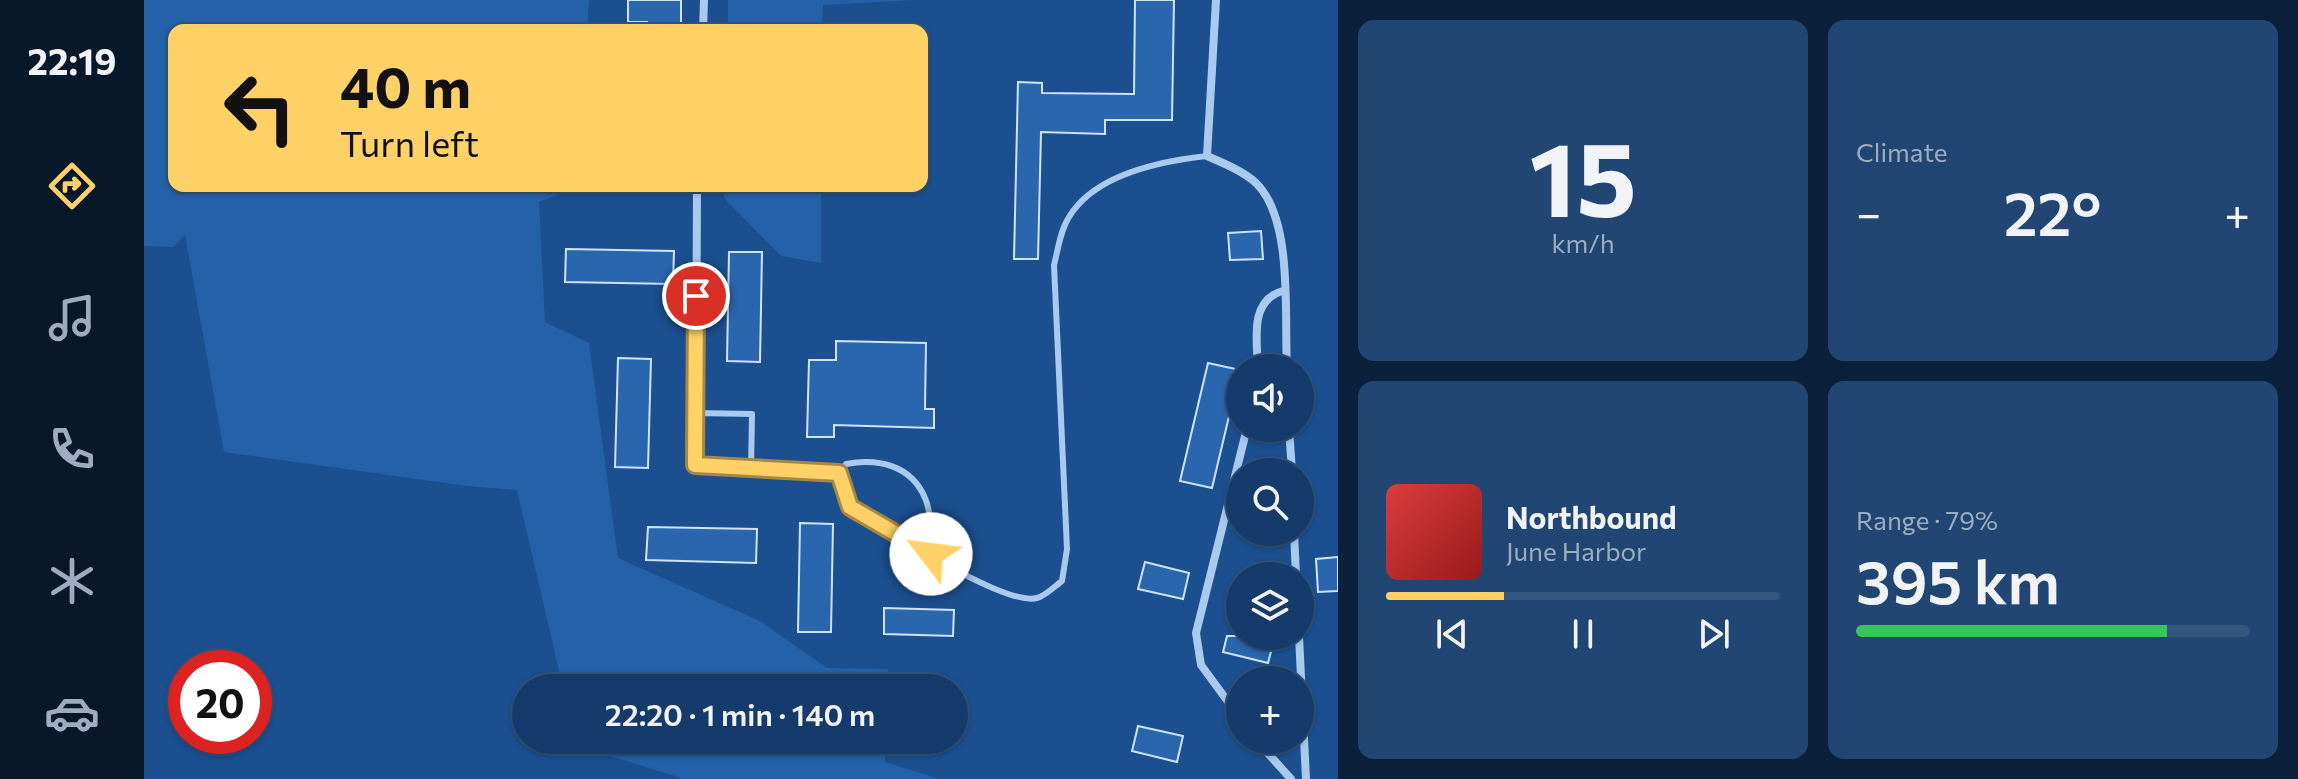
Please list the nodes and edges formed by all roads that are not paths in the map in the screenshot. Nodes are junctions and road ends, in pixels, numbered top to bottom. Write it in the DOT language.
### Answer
graph roads {
  1 [pos="704,0"];
  2 [pos="1216,0"];
  3 [pos="703,24"];
  4 [pos="1207,156"];
  5 [pos="697,192"];
  6 [pos="1283,291"];
  7 [pos="1258,354"];
  8 [pos="1286,354"];
  9 [pos="696,413"];
  10 [pos="1244,442"];
  11 [pos="751,469"];
  12 [pos="839,473"];
  13 [pos="931,554"];
  14 [pos="1300,650"];
  15 [pos="1226,699"];
  16 [pos="1269,754"];
  17 [pos="1291,779"];
  18 [pos="1306,779"];
  1 -- 3 [label="street"];
  2 -- 4 [label="street"];
  4 -- 6 [label="street"];
  4 -- 13 [label="lane"];
  5 -- 9 [label="street"];
  6 -- 7 [label="street"];
  6 -- 8 [label="street"];
  9 -- 11 [label="lane"];
  9 -- 11 [label="lane"];
  10 -- 15 [label="street"];
  11 -- 12 [label="lane"];
  12 -- 13 [label="lane"];
  12 -- 13 [label="lane"];
  14 -- 18 [label="street"];
  16 -- 17 [label="street"];
}
